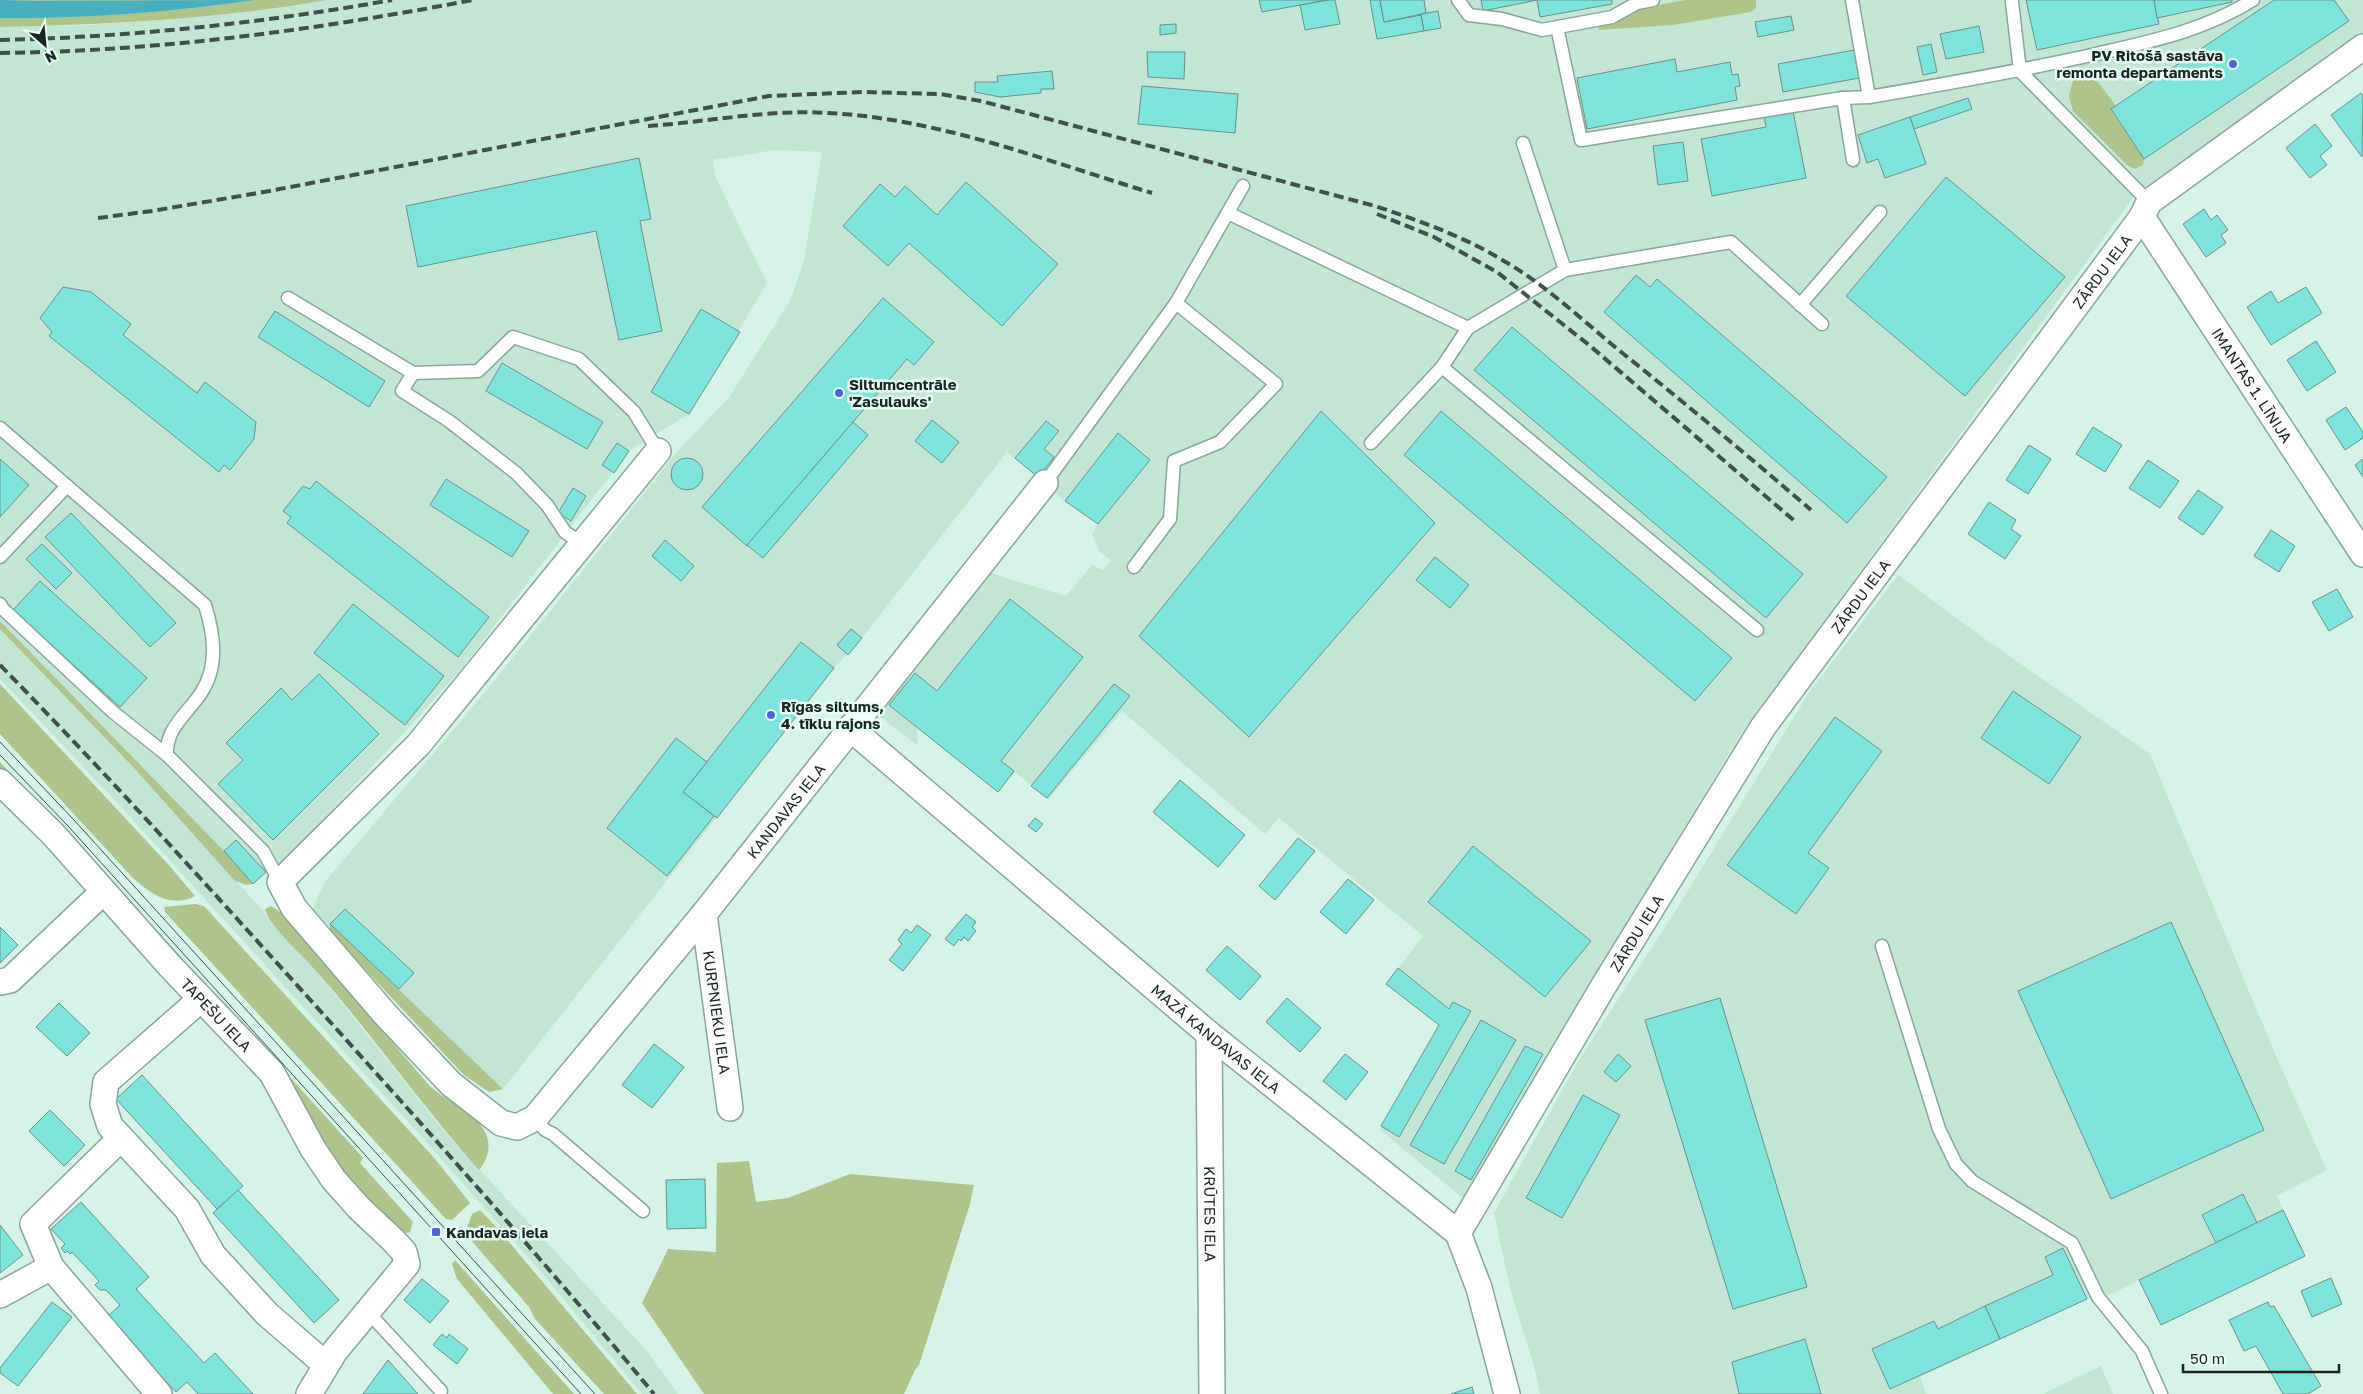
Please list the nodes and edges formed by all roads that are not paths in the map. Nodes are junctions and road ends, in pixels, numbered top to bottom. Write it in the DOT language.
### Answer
graph roads {
  1 [pos="1458,0"];
  2 [pos="1653,0"];
  3 [pos="1852,0"];
  4 [pos="2253,0"];
  5 [pos="2012,2"];
  6 [pos="1557,27"];
  7 [pos="2363,47"];
  8 [pos="2020,71"];
  9 [pos="1868,97"];
  10 [pos="1843,98"];
  11 [pos="1523,143"];
  12 [pos="1854,160"];
  13 [pos="1243,186"];
  14 [pos="2146,209"];
  15 [pos="1880,212"];
  16 [pos="1228,213"];
  17 [pos="1565,270"];
  18 [pos="288,298"];
  19 [pos="1176,303"];
  20 [pos="1800,304"];
  21 [pos="1822,324"];
  22 [pos="1468,328"];
  23 [pos="1442,367"];
  24 [pos="413,373"];
  25 [pos="0,428"];
  26 [pos="1371,443"];
  27 [pos="658,452"];
  28 [pos="1045,483"];
  29 [pos="67,486"];
  30 [pos="582,544"];
  31 [pos="2363,554"];
  32 [pos="0,557"];
  33 [pos="1134,567"];
  34 [pos="0,604"];
  35 [pos="1757,630"];
  36 [pos="850,728"];
  37 [pos="167,755"];
  38 [pos="0,782"];
  39 [pos="280,882"];
  40 [pos="103,892"];
  41 [pos="704,914"];
  42 [pos="1882,946"];
  43 [pos="0,982"];
  44 [pos="201,999"];
  45 [pos="1209,1034"];
  46 [pos="730,1108"];
  47 [pos="526,1123"];
  48 [pos="121,1138"];
  49 [pos="642,1211"];
  50 [pos="1458,1233"];
  51 [pos="51,1267"];
  52 [pos="0,1296"];
  53 [pos="367,1311"];
  54 [pos="325,1364"];
  55 [pos="440,1391"];
  56 [pos="159,1394"];
  57 [pos="309,1394"];
  58 [pos="1212,1394"];
  59 [pos="1507,1394"];
  60 [pos="2161,1394"];
  1 -- 6 [label="lane"];
  2 -- 6 [label="lane"];
  3 -- 9 [label="lane"];
  4 -- 8 [label="lane"];
  5 -- 8 [label="lane"];
  6 -- 10 [label="lane"];
  7 -- 14 [label="street, ZĀRDU IELA"];
  8 -- 9 [label="lane"];
  8 -- 14 [label="lane"];
  9 -- 10 [label="lane"];
  10 -- 12 [label="lane"];
  11 -- 17 [label="lane"];
  13 -- 16 [label="lane"];
  14 -- 31 [label="street, IMANTAS 1. LĪNIJA"];
  14 -- 50 [label="street, ZĀRDU IELA"];
  15 -- 20 [label="lane"];
  16 -- 19 [label="lane"];
  16 -- 22 [label="lane"];
  17 -- 20 [label="lane"];
  17 -- 22 [label="lane"];
  18 -- 24 [label="lane"];
  19 -- 28 [label="lane"];
  19 -- 33 [label="lane"];
  20 -- 21 [label="lane"];
  22 -- 23 [label="lane"];
  23 -- 26 [label="lane"];
  23 -- 35 [label="lane"];
  24 -- 27 [label="lane"];
  24 -- 30 [label="lane"];
  25 -- 29 [label="lane"];
  27 -- 30 [label="street"];
  28 -- 36 [label="street, KANDAVAS IELA"];
  29 -- 32 [label="lane"];
  29 -- 37 [label="lane"];
  30 -- 39 [label="street"];
  34 -- 37 [label="lane"];
  36 -- 41 [label="street, KANDAVAS IELA"];
  36 -- 45 [label="street, MAZĀ KANDAVAS IELA"];
  37 -- 39 [label="lane"];
  38 -- 40 [label="street, TAPEŠU IELA"];
  39 -- 47 [label="street"];
  40 -- 43 [label="street"];
  40 -- 44 [label="street, TAPEŠU IELA"];
  41 -- 46 [label="street, KURPNIEKU IELA"];
  41 -- 47 [label="street, KANDAVAS IELA"];
  42 -- 60 [label="lane"];
  44 -- 48 [label="street"];
  44 -- 53 [label="street, TAPEŠU IELA"];
  45 -- 50 [label="street, MAZĀ KANDAVAS IELA"];
  45 -- 58 [label="street, KRŪTES IELA"];
  47 -- 49 [label="lane"];
  48 -- 51 [label="street"];
  48 -- 54 [label="street"];
  50 -- 59 [label="street"];
  51 -- 52 [label="street"];
  51 -- 56 [label="street"];
  53 -- 54 [label="street"];
  53 -- 55 [label="lane"];
  54 -- 57 [label="street"];
}
